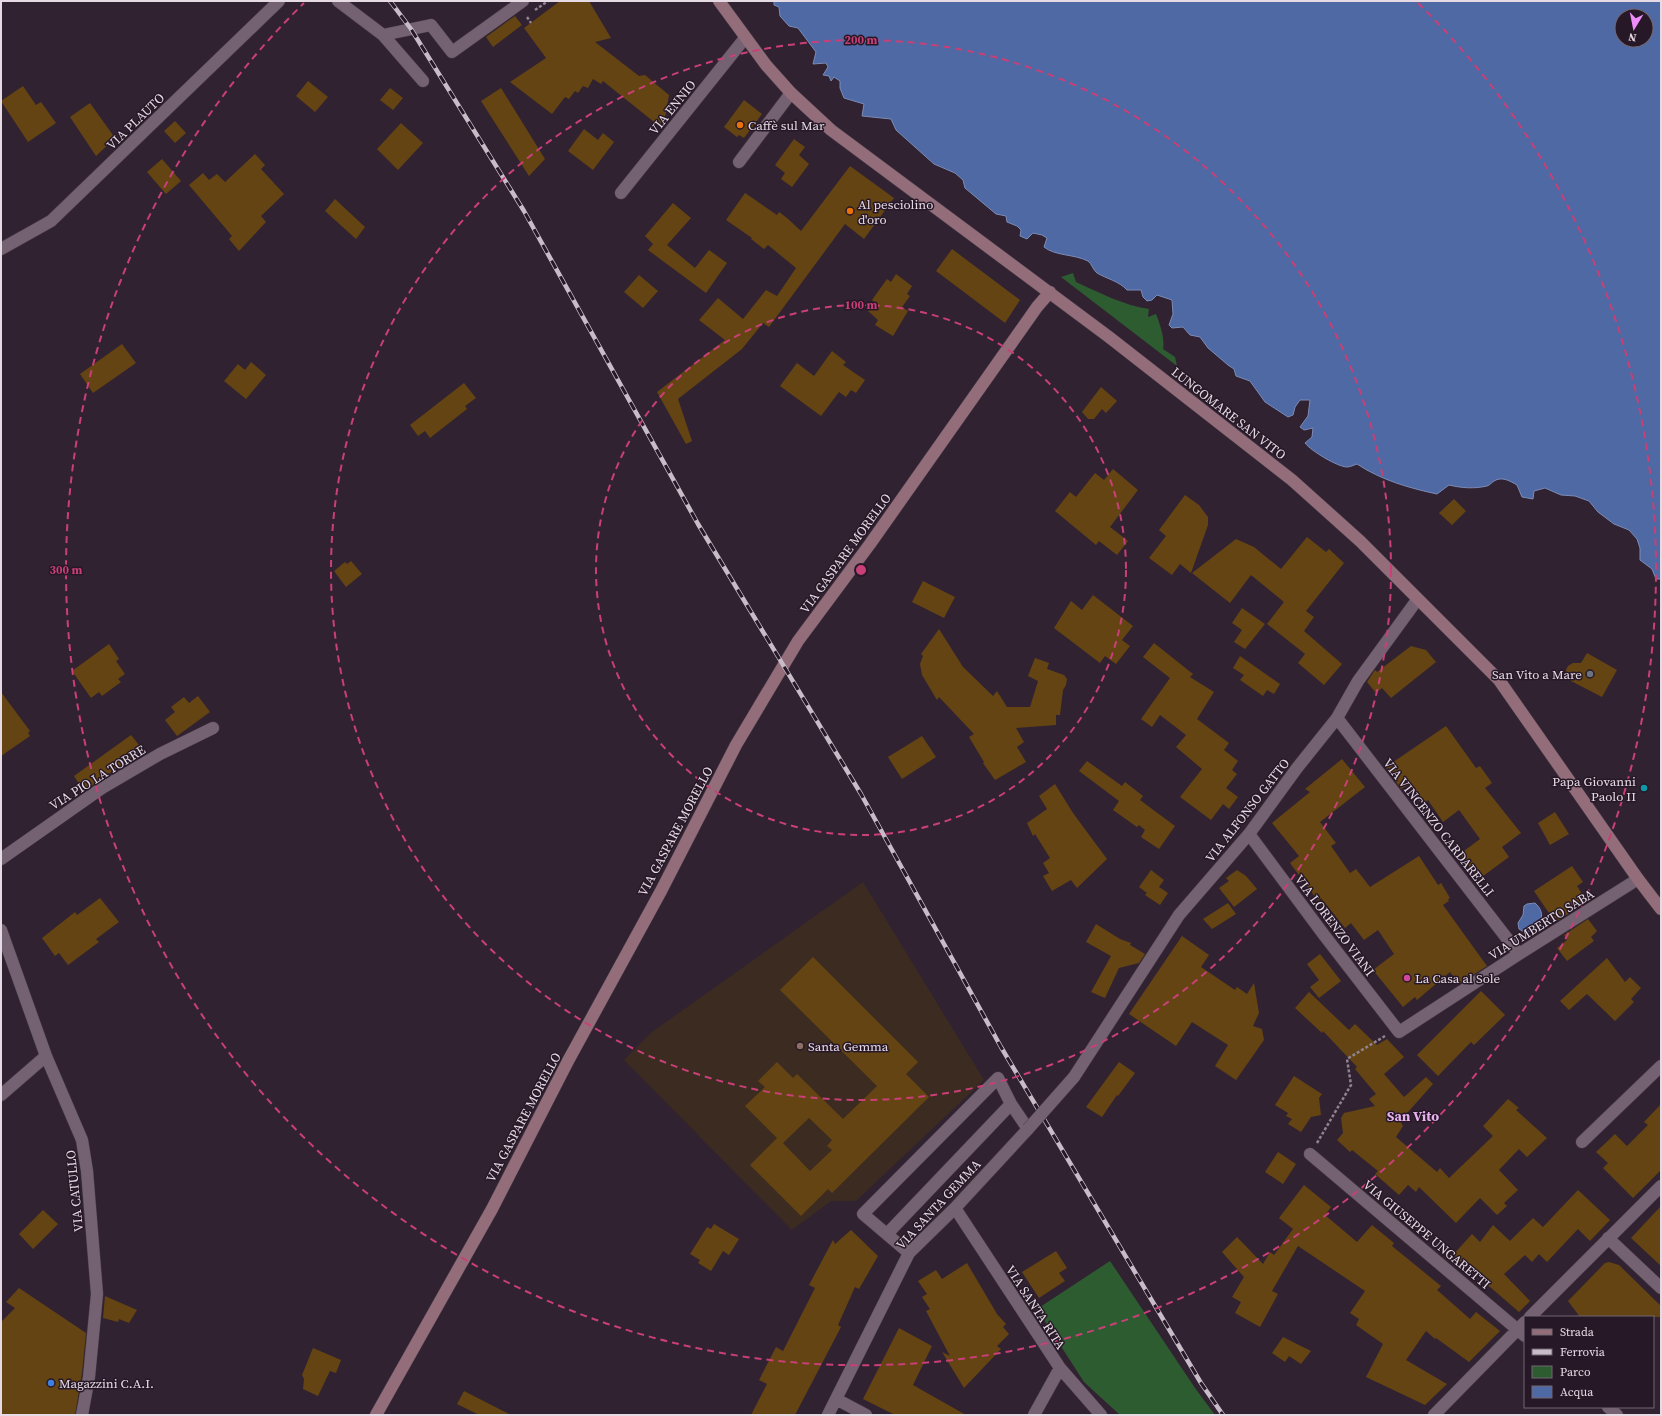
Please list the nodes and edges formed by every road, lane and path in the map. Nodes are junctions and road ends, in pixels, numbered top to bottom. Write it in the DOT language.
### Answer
graph roads {
  1 [pos="279,1"];
  2 [pos="338,1"];
  3 [pos="523,1"];
  4 [pos="719,1"];
  5 [pos="383,35"];
  6 [pos="744,38"];
  7 [pos="423,81"];
  8 [pos="791,93"];
  9 [pos="739,162"];
  10 [pos="621,192"];
  11 [pos="1,249"];
  12 [pos="1050,292"];
  13 [pos="1417,600"];
  14 [pos="1337,718"];
  15 [pos="213,728"];
  16 [pos="1249,834"];
  17 [pos="1,859"];
  18 [pos="1638,880"];
  19 [pos="1661,909"];
  20 [pos="1,930"];
  21 [pos="1519,954"];
  22 [pos="1398,1030"];
  23 [pos="46,1056"];
  24 [pos="1661,1066"];
  25 [pos="1,1095"];
  26 [pos="1011,1104"];
  27 [pos="1028,1129"];
  28 [pos="1582,1142"];
  29 [pos="1310,1154"];
  30 [pos="1661,1186"];
  31 [pos="955,1208"];
  32 [pos="887,1234"];
  33 [pos="1608,1238"];
  34 [pos="909,1253"];
  35 [pos="1661,1288"];
  36 [pos="1531,1316"];
  37 [pos="1522,1329"];
  38 [pos="1060,1368"];
  39 [pos="836,1399"];
  40 [pos="1609,1408"];
  41 [pos="82,1415"];
  42 [pos="376,1415"];
  43 [pos="828,1415"];
  44 [pos="866,1415"];
  45 [pos="1034,1415"];
  46 [pos="1101,1415"];
  47 [pos="1434,1415"];
  48 [pos="1617,1415"];
  1 -- 11 [label="street, VIA PLAUTO"];
  2 -- 5 [label="street"];
  3 -- 5 [label="street"];
  4 -- 6 [label="main road, LUNGOMARE SAN VITO"];
  5 -- 7 [label="street"];
  6 -- 8 [label="main road, LUNGOMARE SAN VITO"];
  6 -- 10 [label="street, VIA ENNIO"];
  8 -- 9 [label="street"];
  8 -- 12 [label="main road, LUNGOMARE SAN VITO"];
  12 -- 13 [label="main road, LUNGOMARE SAN VITO"];
  12 -- 42 [label="main road, VIA GASPARE MORELLO"];
  13 -- 14 [label="street, VIA ALFONSO GATTO"];
  13 -- 18 [label="main road, LUNGOMARE SAN VITO"];
  14 -- 16 [label="street, VIA ALFONSO GATTO"];
  14 -- 21 [label="street, VIA VINCENZO CARDARELLI"];
  15 -- 17 [label="street, VIA PIO LA TORRE"];
  16 -- 22 [label="street, VIA LORENZO VIANI"];
  16 -- 27 [label="street, VIA ALFONSO GATTO, bridge"];
  18 -- 19 [label="main road, LUNGOMARE SAN VITO"];
  18 -- 21 [label="street, VIA UMBERTO SABA"];
  20 -- 23 [label="street, VIA CATULLO"];
  21 -- 22 [label="street, VIA UMBERTO SABA"];
  22 -- 29 [label="path"];
  23 -- 25 [label="street"];
  23 -- 41 [label="street, VIA CATULLO"];
  24 -- 28 [label="street"];
  26 -- 27 [label="street"];
  26 -- 32 [label="street"];
  26 -- 32 [label="street"];
  27 -- 31 [label="street, VIA SANTA GEMMA"];
  29 -- 37 [label="street, VIA GIUSEPPE UNGARETTI"];
  30 -- 33 [label="street"];
  31 -- 34 [label="street, VIA SANTA GEMMA"];
  31 -- 38 [label="street, VIA SANTA RITA"];
  32 -- 34 [label="street"];
  33 -- 35 [label="street"];
  33 -- 36 [label="street"];
  34 -- 39 [label="street, VIA SANTA GEMMA"];
  37 -- 47 [label="street"];
  38 -- 45 [label="street"];
  38 -- 46 [label="street, VIA SANTA RITA"];
  39 -- 43 [label="street, VIA SANTA GEMMA"];
  39 -- 44 [label="street"];
  40 -- 48 [label="street"];
}
